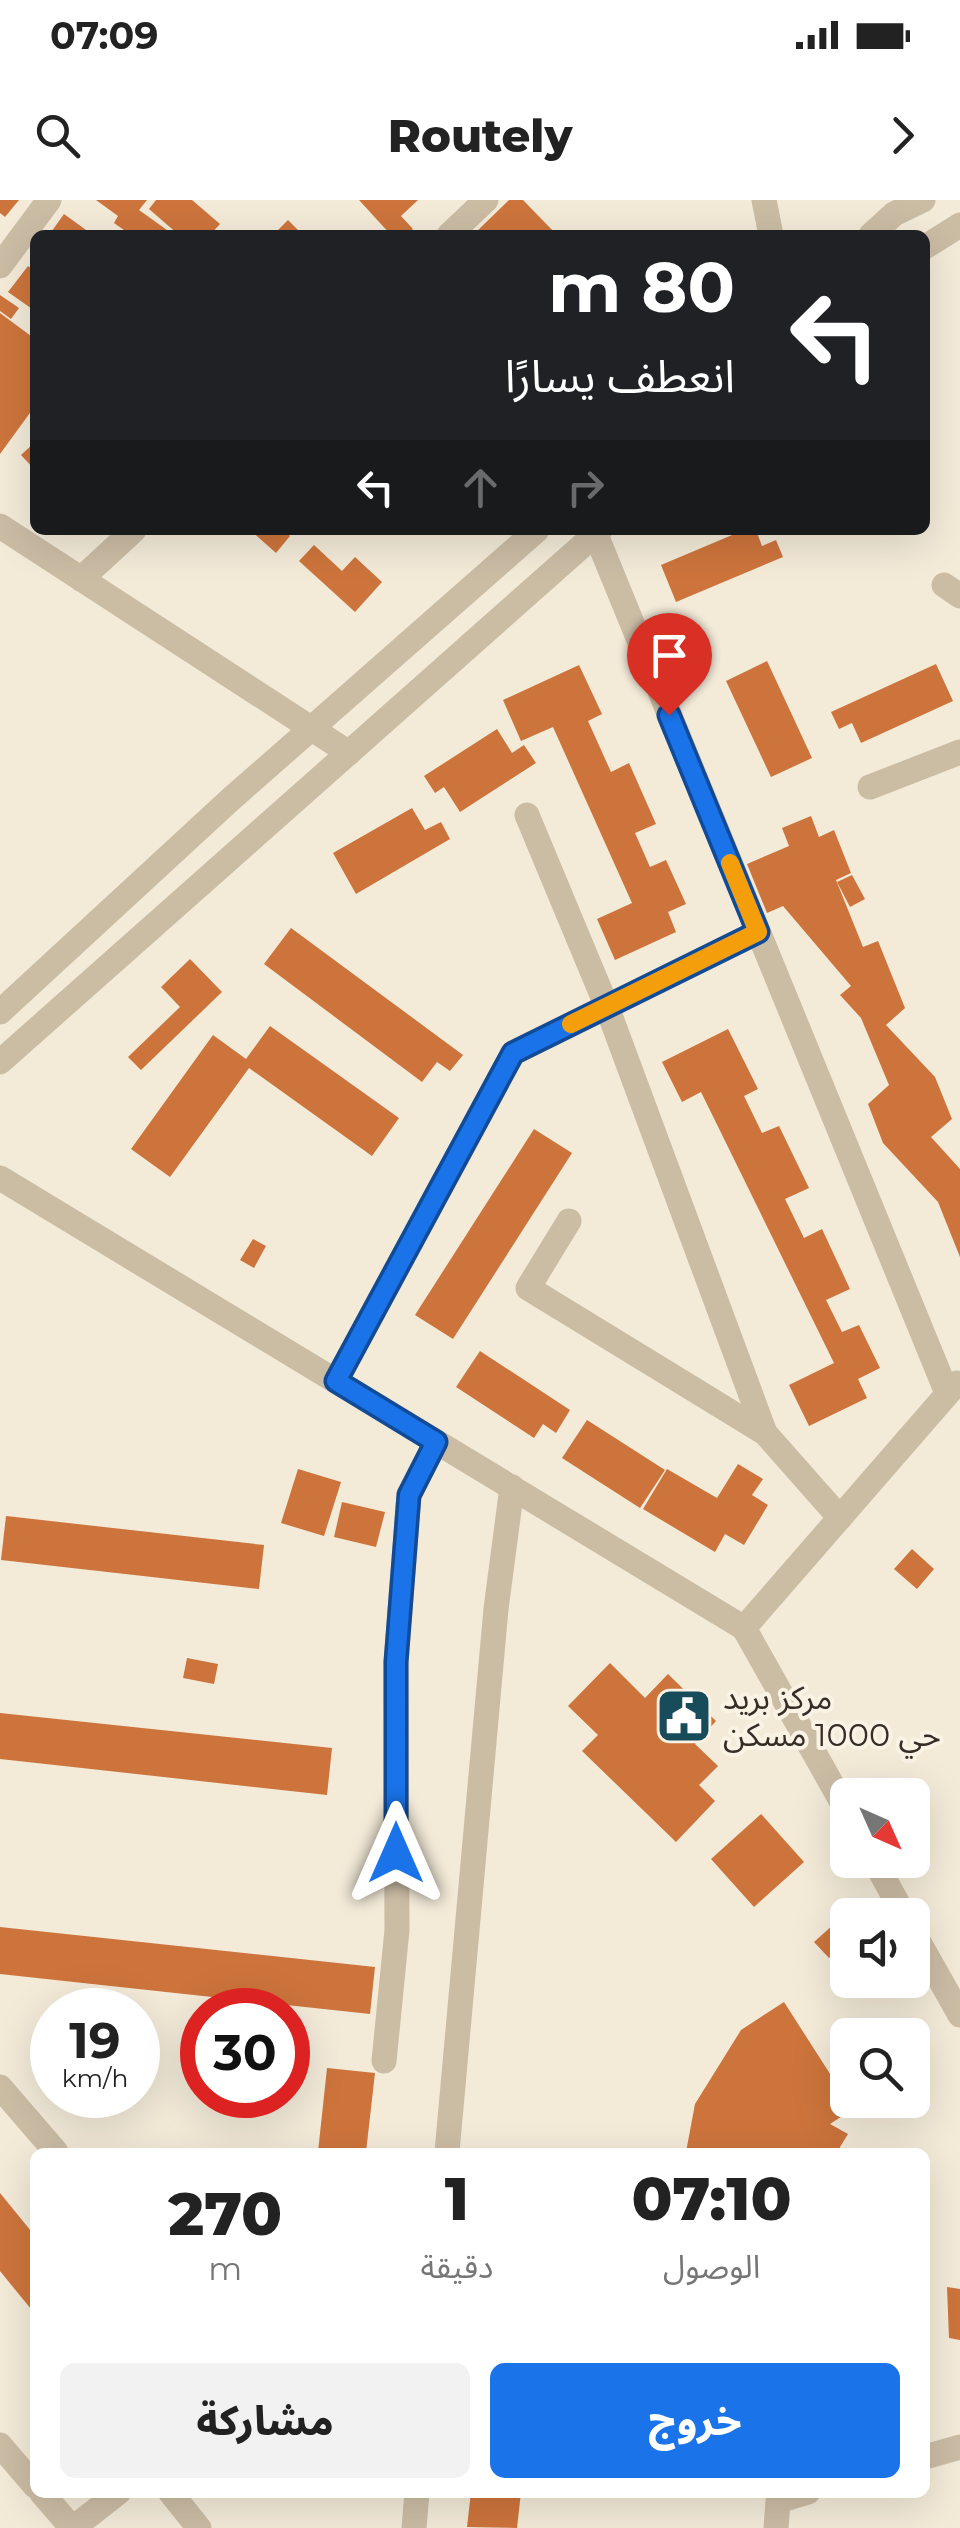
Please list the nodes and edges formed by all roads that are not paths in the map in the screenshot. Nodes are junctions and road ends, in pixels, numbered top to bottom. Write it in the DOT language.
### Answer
graph roads {
  1 [pos="49,200"];
  2 [pos="486,200"];
  3 [pos="764,200"];
  4 [pos="923,200"];
  5 [pos="960,225"];
  6 [pos="453,230"];
  7 [pos="770,230"];
  8 [pos="876,230"];
  9 [pos="930,244"];
  10 [pos="2,260"];
  11 [pos="0,526"];
  12 [pos="129,535"];
  13 [pos="531,535"];
  14 [pos="593,535"];
  15 [pos="597,535"];
  16 [pos="82,579"];
  17 [pos="311,729"];
  18 [pos="349,752"];
  19 [pos="960,752"];
  20 [pos="870,787"];
  21 [pos="527,816"];
  22 [pos="758,932"];
  23 [pos="607,1006"];
  24 [pos="0,1012"];
  25 [pos="0,1062"];
  26 [pos="0,1178"];
  27 [pos="569,1222"];
  28 [pos="336,1381"];
  29 [pos="954,1386"];
  30 [pos="765,1432"];
  31 [pos="436,1442"];
  32 [pos="512,1488"];
  33 [pos="840,1518"];
  34 [pos="744,1628"];
  35 [pos="830,1781"];
  36 [pos="930,1962"];
  37 [pos="960,2015"];
  38 [pos="384,2061"];
  39 [pos="0,2088"];
  40 [pos="52,2148"];
  41 [pos="448,2148"];
  42 [pos="0,2445"];
  43 [pos="960,2447"];
  44 [pos="930,2456"];
  45 [pos="30,2480"];
  46 [pos="46,2498"];
  47 [pos="110,2498"];
  48 [pos="175,2498"];
  49 [pos="416,2498"];
  50 [pos="790,2498"];
  51 [pos="72,2528"];
  52 [pos="200,2528"];
  53 [pos="414,2528"];
  54 [pos="776,2528"];
  1 -- 10 [label="street"];
  2 -- 6 [label="street"];
  3 -- 7 [label="street"];
  4 -- 8 [label="street"];
  5 -- 9 [label="street"];
  11 -- 16 [label="street"];
  12 -- 16 [label="street"];
  13 -- 17 [label="street"];
  14 -- 18 [label="street"];
  15 -- 22 [label="street"];
  16 -- 17 [label="street"];
  17 -- 18 [label="street"];
  17 -- 24 [label="street"];
  18 -- 25 [label="street"];
  19 -- 20 [label="street"];
  21 -- 23 [label="street"];
  22 -- 23 [label="street"];
  22 -- 29 [label="street"];
  23 -- 28 [label="street"];
  23 -- 30 [label="street"];
  26 -- 28 [label="street"];
  27 -- 30 [label="street"];
  28 -- 31 [label="street"];
  29 -- 33 [label="street"];
  30 -- 33 [label="street"];
  31 -- 32 [label="street"];
  31 -- 38 [label="street"];
  32 -- 34 [label="street"];
  32 -- 41 [label="street"];
  33 -- 34 [label="street"];
  34 -- 35 [label="street"];
  36 -- 37 [label="street"];
  39 -- 40 [label="street"];
  42 -- 45 [label="street"];
  43 -- 44 [label="street"];
  46 -- 51 [label="street"];
  47 -- 51 [label="street"];
  48 -- 52 [label="street"];
  49 -- 53 [label="street"];
  50 -- 54 [label="street"];
}
